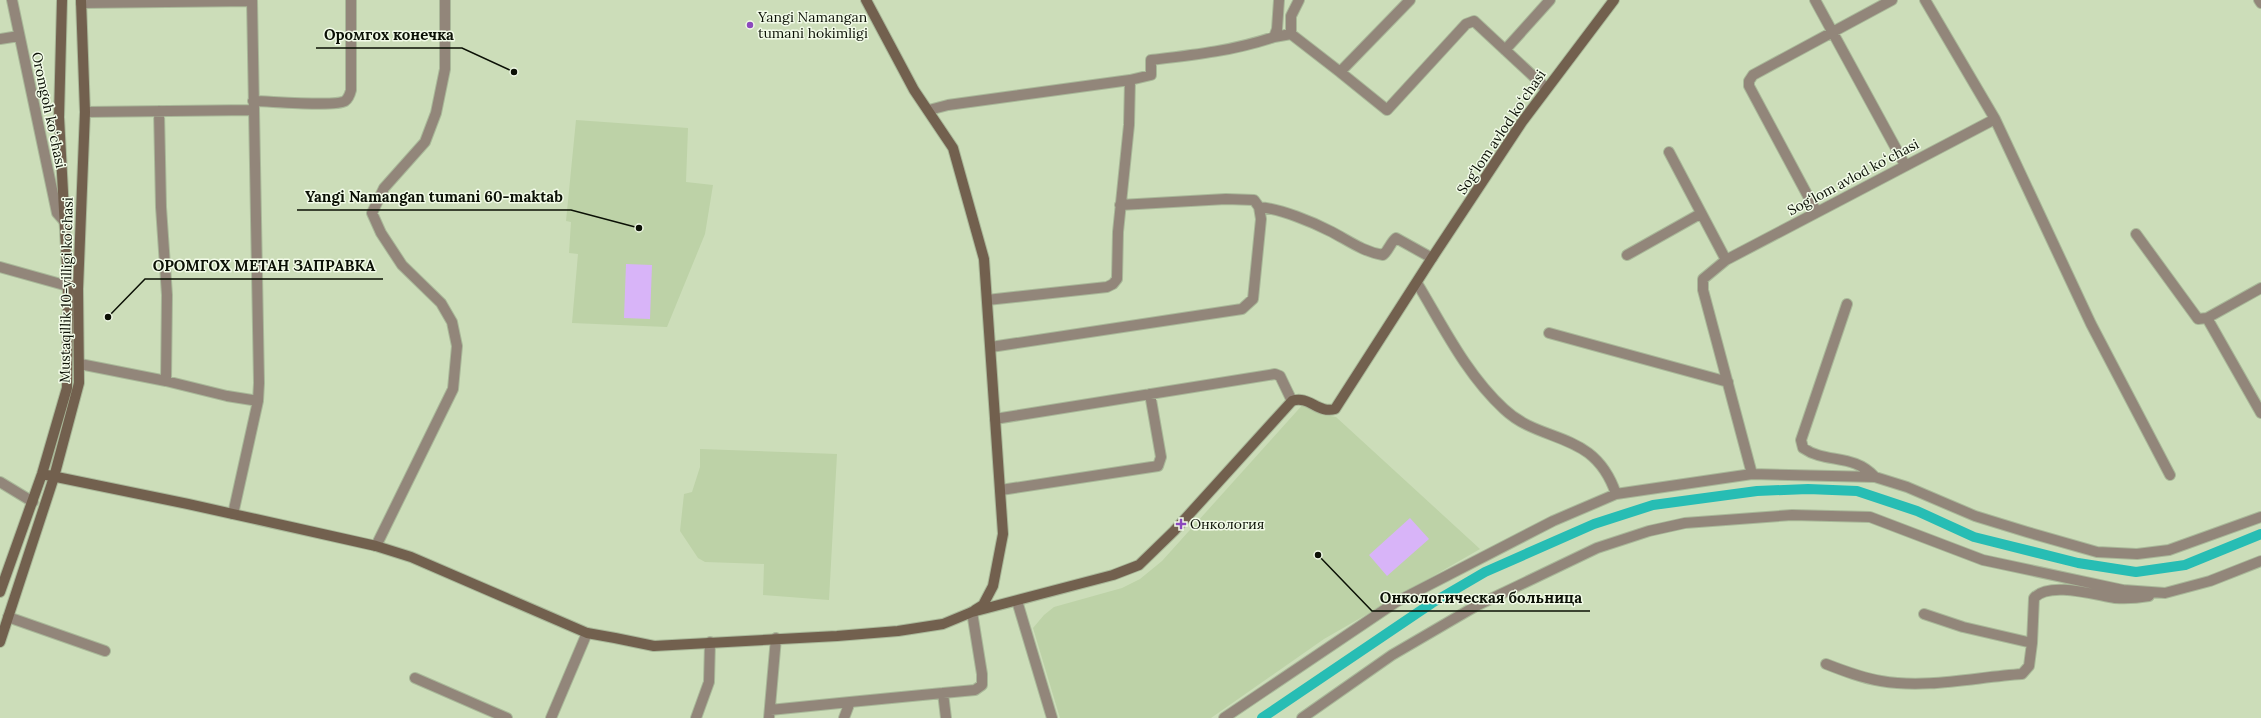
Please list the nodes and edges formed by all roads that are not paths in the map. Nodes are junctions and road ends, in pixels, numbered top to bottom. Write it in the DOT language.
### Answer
graph roads {
  1 [pos="12,0"];
  2 [pos="62,0"];
  3 [pos="252,0"];
  4 [pos="351,0"];
  5 [pos="445,0"];
  6 [pos="866,0"];
  7 [pos="1279,0"];
  8 [pos="1299,0"];
  9 [pos="1410,0"];
  10 [pos="1550,0"];
  11 [pos="1614,0"];
  12 [pos="1815,0"];
  13 [pos="1892,0"];
  14 [pos="1925,0"];
  15 [pos="2259,0"];
  16 [pos="81,2"];
  17 [pos="2261,3"];
  18 [pos="1832,33"];
  19 [pos="1291,34"];
  20 [pos="19,36"];
  21 [pos="1274,37"];
  22 [pos="0,39"];
  23 [pos="1505,50"];
  24 [pos="1340,72"];
  25 [pos="1130,80"];
  26 [pos="1546,88"];
  27 [pos="253,105"];
  28 [pos="929,110"];
  29 [pos="159,111"];
  30 [pos="85,112"];
  31 [pos="1995,119"];
  32 [pos="1669,152"];
  33 [pos="1905,165"];
  34 [pos="1120,205"];
  35 [pos="1259,207"];
  36 [pos="1816,211"];
  37 [pos="1700,214"];
  38 [pos="65,222"];
  39 [pos="2136,234"];
  40 [pos="1627,255"];
  41 [pos="1432,258"];
  42 [pos="1726,260"];
  43 [pos="0,267"];
  44 [pos="1417,283"];
  45 [pos="73,287"];
  46 [pos="2261,288"];
  47 [pos="987,300"];
  48 [pos="1847,304"];
  49 [pos="2208,318"];
  50 [pos="1550,333"];
  51 [pos="991,347"];
  52 [pos="80,364"];
  53 [pos="166,381"];
  54 [pos="1728,382"];
  55 [pos="1150,394"];
  56 [pos="258,401"];
  57 [pos="1292,401"];
  58 [pos="2261,413"];
  59 [pos="995,419"];
  60 [pos="42,474"];
  61 [pos="1752,474"];
  62 [pos="2170,475"];
  63 [pos="54,477"];
  64 [pos="1875,477"];
  65 [pos="0,482"];
  66 [pos="1001,490"];
  67 [pos="1616,494"];
  68 [pos="33,502"];
  69 [pos="233,514"];
  70 [pos="2261,517"];
  71 [pos="376,546"];
  72 [pos="2261,561"];
  73 [pos="0,592"];
  74 [pos="2165,593"];
  75 [pos="1017,601"];
  76 [pos="972,612"];
  77 [pos="1924,614"];
  78 [pos="8,617"];
  79 [pos="587,632"];
  80 [pos="776,638"];
  81 [pos="0,642"];
  82 [pos="710,642"];
  83 [pos="2032,643"];
  84 [pos="105,651"];
  85 [pos="1826,664"];
  86 [pos="415,678"];
  87 [pos="943,693"];
  88 [pos="850,702"];
  89 [pos="770,714"];
  90 [pos="507,718"];
  91 [pos="551,718"];
  92 [pos="696,718"];
  93 [pos="844,718"];
  94 [pos="946,718"];
  95 [pos="1052,718"];
  96 [pos="1224,718"];
  97 [pos="1302,718"];
  1 -- 20 [label="street, Oromgoh koʻchasi"];
  2 -- 38 [label="street, Mustaqillik 10-yilligi ko'chasi"];
  3 -- 16 [label="street"];
  3 -- 27 [label="street"];
  4 -- 27 [label="street"];
  5 -- 71 [label="street"];
  6 -- 28 [label="street"];
  7 -- 21 [label="street"];
  8 -- 19 [label="street"];
  9 -- 24 [label="street"];
  10 -- 23 [label="street"];
  11 -- 26 [label="street, Sogʻlom avlod koʻchasi"];
  12 -- 18 [label="street"];
  13 -- 18 [label="street"];
  14 -- 31 [label="street"];
  15 -- 17 [label="street"];
  16 -- 30 [label="street, Mustaqillik 10-yilligi ko'chasi"];
  18 -- 33 [label="street"];
  18 -- 36 [label="street"];
  19 -- 21 [label="street"];
  19 -- 24 [label="street"];
  20 -- 22 [label="street"];
  20 -- 38 [label="street, Oromgoh koʻchasi"];
  21 -- 25 [label="street"];
  23 -- 24 [label="street"];
  23 -- 26 [label="street"];
  25 -- 28 [label="street"];
  25 -- 34 [label="street"];
  26 -- 41 [label="street, Sogʻlom avlod koʻchasi"];
  27 -- 29 [label="street"];
  27 -- 56 [label="street"];
  28 -- 47 [label="street"];
  29 -- 30 [label="street"];
  29 -- 53 [label="street"];
  30 -- 45 [label="street, Mustaqillik 10-yilligi ko'chasi"];
  31 -- 33 [label="street, Sogʻlom avlod koʻchasi"];
  31 -- 62 [label="street"];
  32 -- 37 [label="street"];
  33 -- 36 [label="street, Sogʻlom avlod koʻchasi"];
  34 -- 35 [label="street"];
  34 -- 47 [label="street"];
  35 -- 41 [label="street"];
  35 -- 51 [label="street"];
  36 -- 42 [label="street, Sogʻlom avlod koʻchasi"];
  37 -- 40 [label="street"];
  37 -- 42 [label="street"];
  38 -- 45 [label="street, Mustaqillik 10-yilligi ko'chasi"];
  39 -- 49 [label="street"];
  41 -- 44 [label="street, Sogʻlom avlod koʻchasi"];
  42 -- 54 [label="street, Sogʻlom avlod koʻchasi"];
  43 -- 45 [label="street"];
  44 -- 57 [label="street, Sogʻlom avlod koʻchasi"];
  44 -- 67 [label="street"];
  45 -- 52 [label="street, Mustaqillik 10-yilligi ko'chasi"];
  45 -- 60 [label="street, Mustaqillik 10-yilligi ko'chasi"];
  46 -- 49 [label="street"];
  47 -- 51 [label="street"];
  48 -- 64 [label="street"];
  49 -- 58 [label="street"];
  50 -- 54 [label="street"];
  51 -- 59 [label="street"];
  52 -- 53 [label="street"];
  52 -- 63 [label="street, Mustaqillik 10-yilligi ko'chasi"];
  53 -- 56 [label="street"];
  54 -- 61 [label="street, Sogʻlom avlod koʻchasi"];
  55 -- 57 [label="street"];
  55 -- 59 [label="street"];
  55 -- 66 [label="street"];
  56 -- 69 [label="street"];
  57 -- 75 [label="street"];
  59 -- 66 [label="street"];
  60 -- 63 [label="street"];
  60 -- 68 [label="street, Mustaqillik 10-yilligi ko'chasi"];
  61 -- 64 [label="street"];
  61 -- 67 [label="street"];
  63 -- 69 [label="street"];
  63 -- 78 [label="street, Mustaqillik 10-yilligi ko'chasi"];
  64 -- 70 [label="street"];
  65 -- 68 [label="street"];
  66 -- 76 [label="street"];
  67 -- 96 [label="street"];
  68 -- 73 [label="street, Mustaqillik 10-yilligi ko'chasi"];
  69 -- 71 [label="street"];
  71 -- 79 [label="street"];
  72 -- 74 [label="street"];
  74 -- 83 [label="street"];
  74 -- 97 [label="street"];
  75 -- 76 [label="street"];
  75 -- 95 [label="street"];
  76 -- 80 [label="street"];
  76 -- 87 [label="street"];
  77 -- 83 [label="street"];
  78 -- 81 [label="street, Mustaqillik 10-yilligi ko'chasi"];
  78 -- 84 [label="street"];
  79 -- 82 [label="street"];
  79 -- 91 [label="street"];
  80 -- 82 [label="street"];
  80 -- 89 [label="street"];
  82 -- 92 [label="street"];
  83 -- 85 [label="street"];
  86 -- 90 [label="street"];
  87 -- 88 [label="street"];
  87 -- 94 [label="street"];
  88 -- 89 [label="street"];
  88 -- 93 [label="street"];
}
